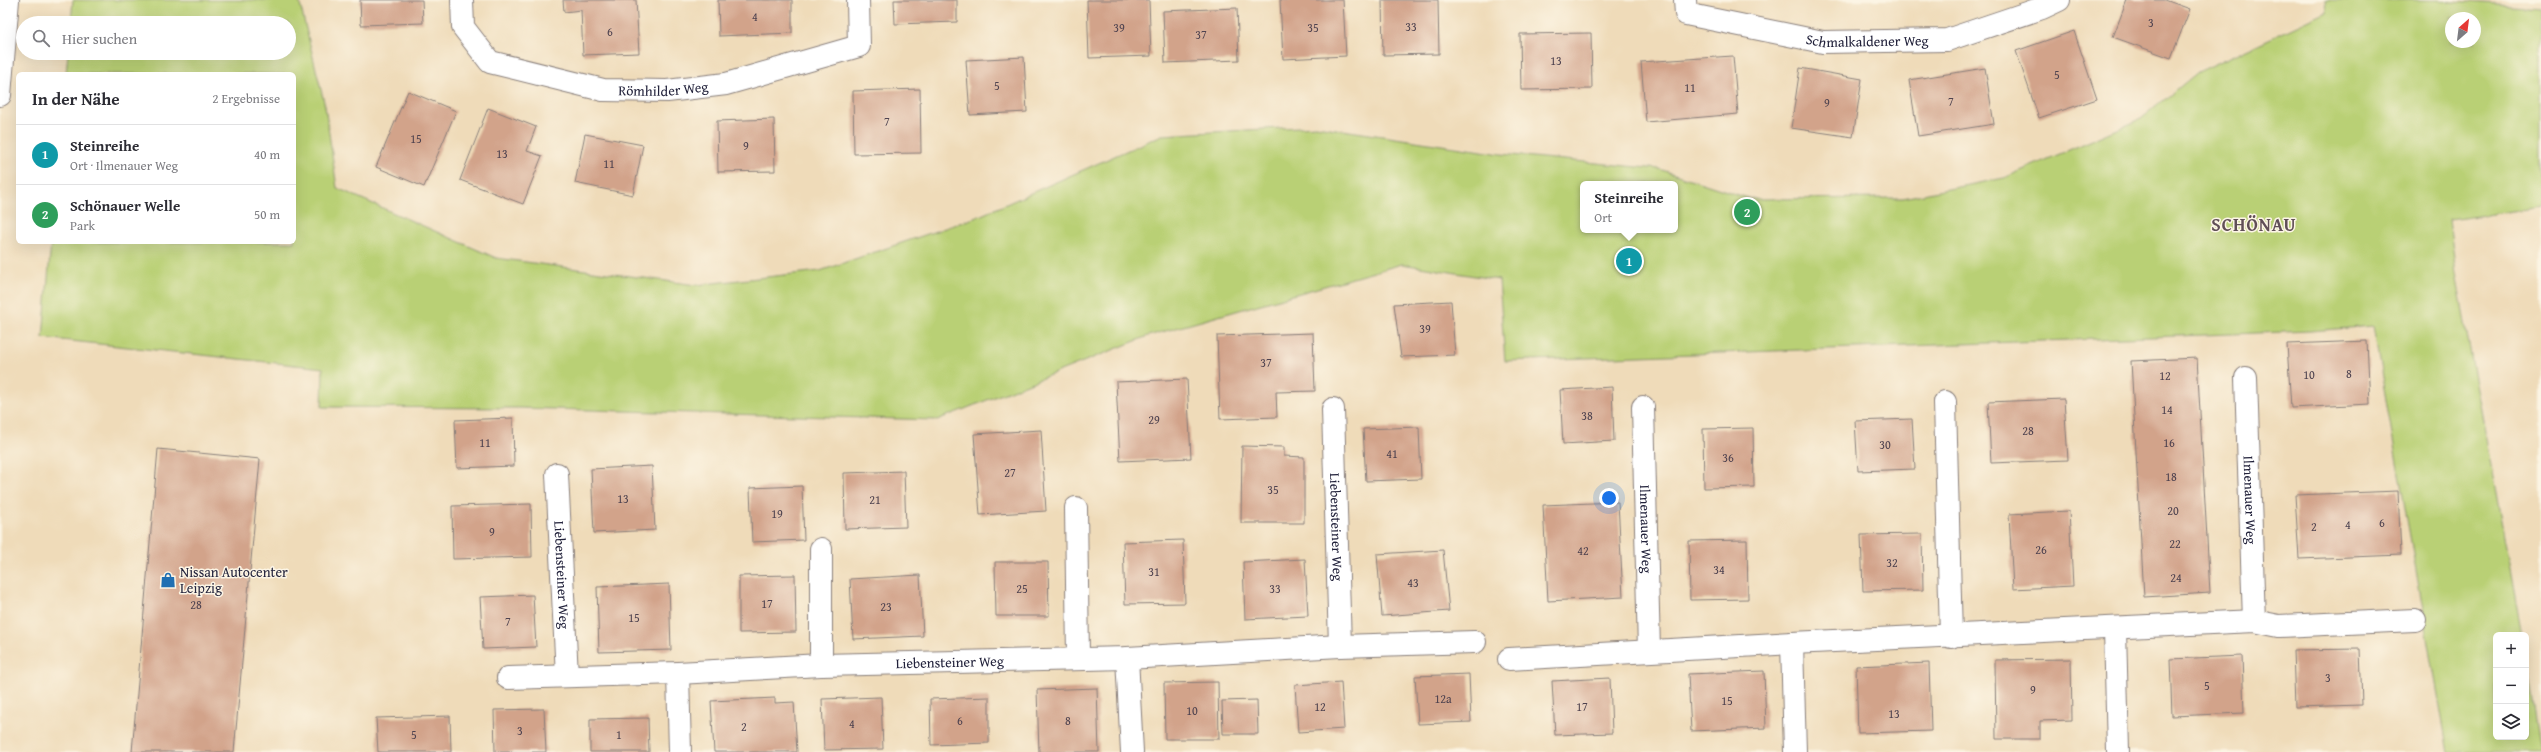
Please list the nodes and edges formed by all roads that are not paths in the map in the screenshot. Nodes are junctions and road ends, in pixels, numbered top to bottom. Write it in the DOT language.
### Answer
graph roads {
  1 [pos="8,0"];
  2 [pos="462,0"];
  3 [pos="858,0"];
  4 [pos="1685,0"];
  5 [pos="2059,0"];
  6 [pos="0,95"];
  7 [pos="2246,378"];
  8 [pos="1944,402"];
  9 [pos="1643,407"];
  10 [pos="1333,409"];
  11 [pos="557,474"];
  12 [pos="1076,508"];
  13 [pos="821,548"];
  14 [pos="2415,620"];
  15 [pos="2254,621"];
  16 [pos="2115,628"];
  17 [pos="1951,637"];
  18 [pos="1475,642"];
  19 [pos="1792,643"];
  20 [pos="1340,646"];
  21 [pos="1649,651"];
  22 [pos="1078,658"];
  23 [pos="1127,658"];
  24 [pos="1508,659"];
  25 [pos="821,665"];
  26 [pos="678,673"];
  27 [pos="567,676"];
  28 [pos="508,678"];
  29 [pos="680,752"];
  30 [pos="1132,752"];
  31 [pos="1795,752"];
  32 [pos="2118,752"];
  1 -- 6 [label="street"];
  2 -- 3 [label="street, Römhilder Weg"];
  4 -- 5 [label="street, Schmalkaldener Weg"];
  7 -- 15 [label="street, Ilmenauer Weg"];
  8 -- 17 [label="street"];
  9 -- 21 [label="street, Ilmenauer Weg"];
  10 -- 20 [label="street, Liebensteiner Weg"];
  11 -- 27 [label="street, Liebensteiner Weg"];
  12 -- 22 [label="street"];
  13 -- 25 [label="street"];
  14 -- 15 [label="street"];
  15 -- 16 [label="street"];
  16 -- 17 [label="street"];
  16 -- 32 [label="street"];
  17 -- 19 [label="street"];
  18 -- 20 [label="street, Liebensteiner Weg"];
  19 -- 21 [label="street"];
  19 -- 31 [label="street"];
  20 -- 23 [label="street, Liebensteiner Weg"];
  21 -- 24 [label="street"];
  22 -- 23 [label="street, Liebensteiner Weg"];
  22 -- 25 [label="street, Liebensteiner Weg"];
  23 -- 30 [label="street"];
  25 -- 26 [label="street, Liebensteiner Weg"];
  26 -- 27 [label="street, Liebensteiner Weg"];
  26 -- 29 [label="street"];
  27 -- 28 [label="street, Liebensteiner Weg"];
}
